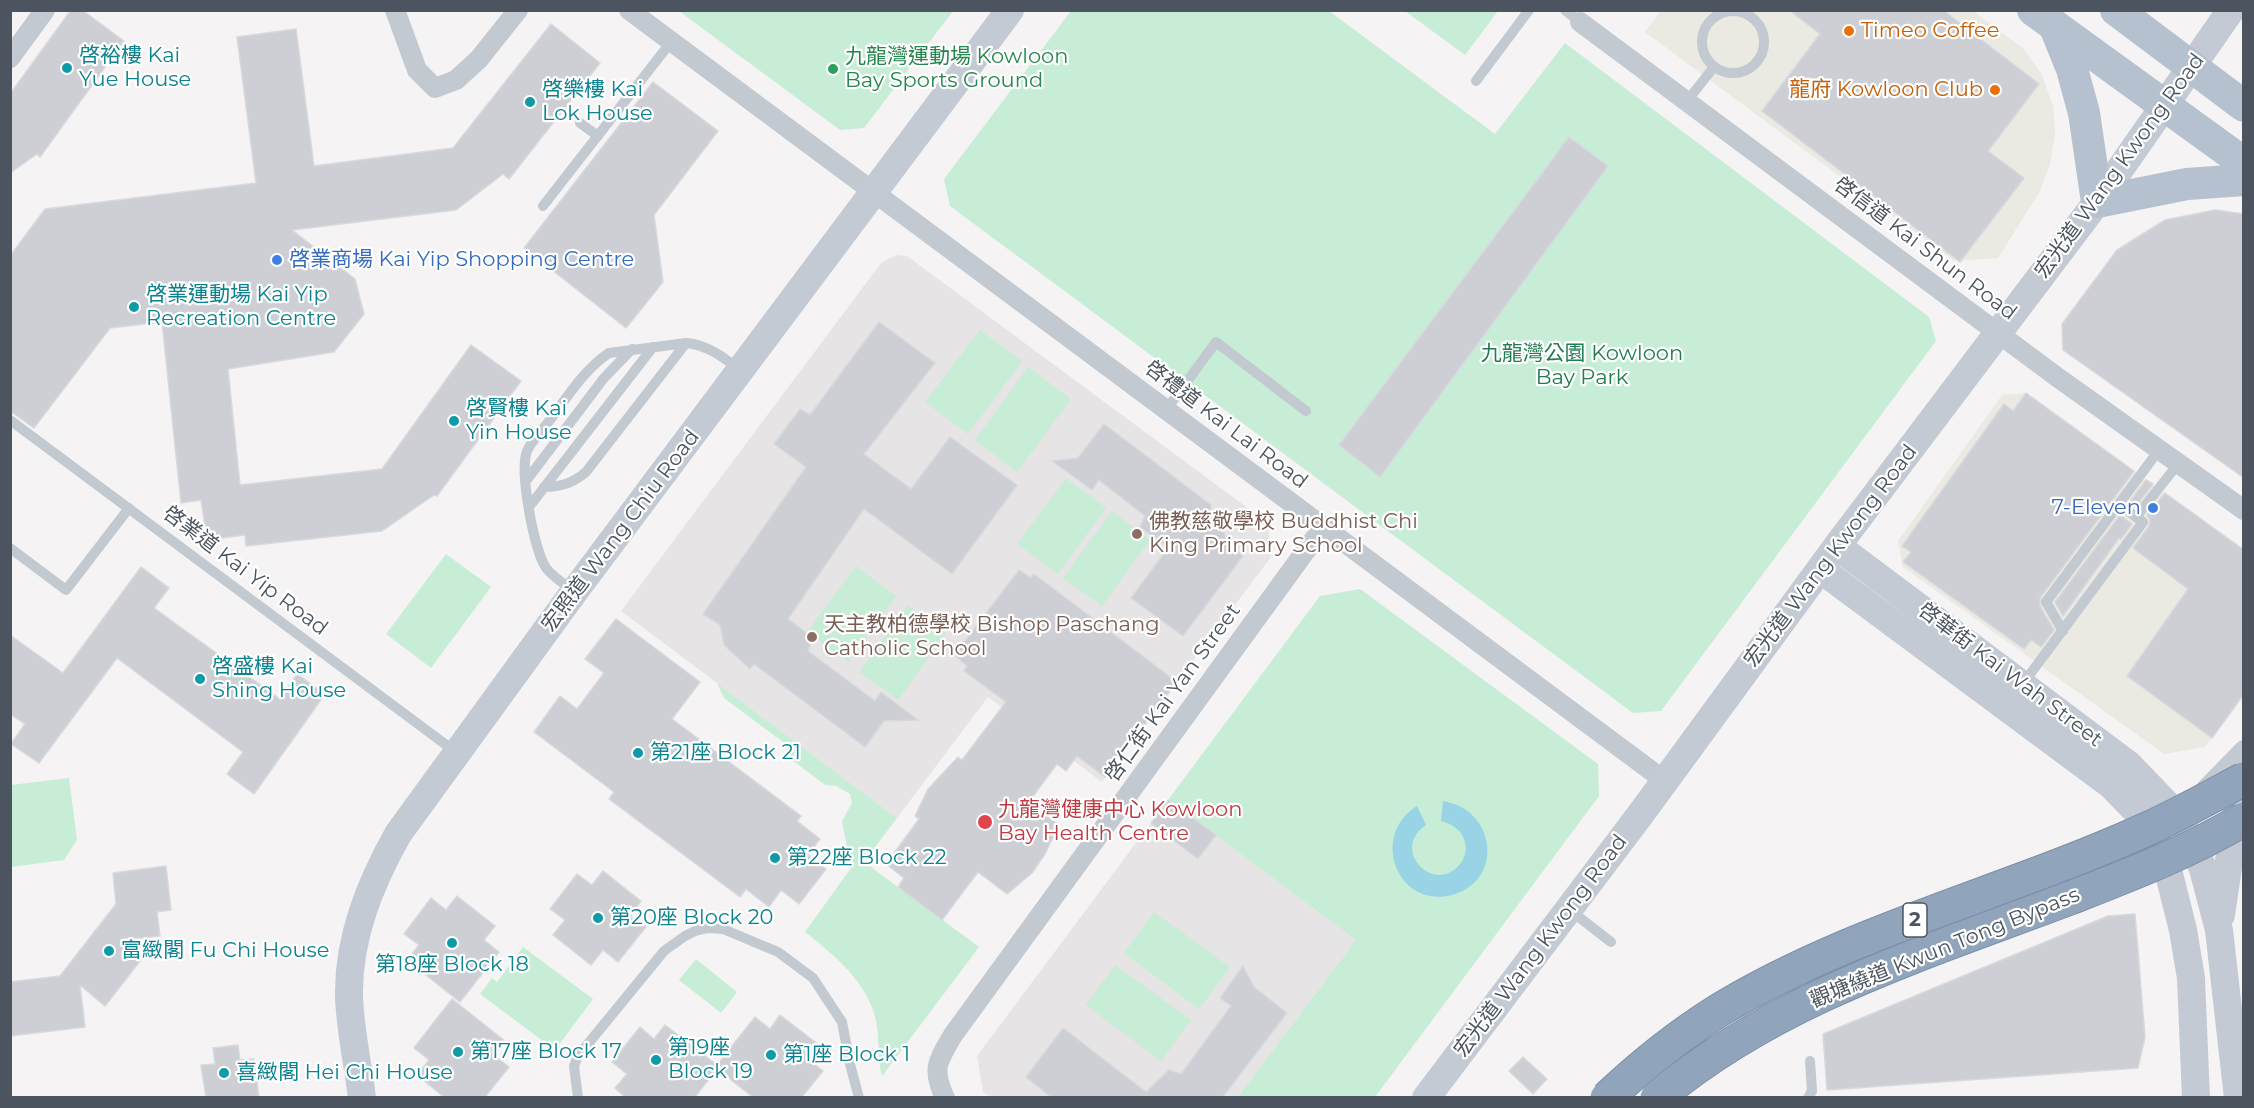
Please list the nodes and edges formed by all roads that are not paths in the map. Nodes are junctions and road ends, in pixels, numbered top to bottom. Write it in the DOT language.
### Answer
graph roads {
  1 [pos="45,10"];
  2 [pos="395,10"];
  3 [pos="518,10"];
  4 [pos="629,10"];
  5 [pos="1010,10"];
  6 [pos="1529,10"];
  7 [pos="2116,10"];
  8 [pos="2231,10"];
  9 [pos="1573,16"];
  10 [pos="2044,19"];
  11 [pos="671,42"];
  12 [pos="10,58"];
  13 [pos="1714,67"];
  14 [pos="2192,67"];
  15 [pos="1476,81"];
  16 [pos="1687,101"];
  17 [pos="2163,105"];
  18 [pos="2244,106"];
  19 [pos="580,123"];
  20 [pos="598,136"];
  21 [pos="2244,163"];
  22 [pos="2244,180"];
  23 [pos="874,193"];
  24 [pos="2097,202"];
  25 [pos="543,206"];
  26 [pos="1999,333"];
  27 [pos="686,343"];
  28 [pos="653,347"];
  29 [pos="632,349"];
  30 [pos="741,371"];
  31 [pos="1166,410"];
  32 [pos="1306,411"];
  33 [pos="10,420"];
  34 [pos="2159,450"];
  35 [pos="2178,464"];
  36 [pos="526,481"];
  37 [pos="544,488"];
  38 [pos="2118,504"];
  39 [pos="529,507"];
  40 [pos="129,508"];
  41 [pos="2244,510"];
  42 [pos="2136,518"];
  43 [pos="1323,527"];
  44 [pos="1837,546"];
  45 [pos="10,548"];
  46 [pos="1820,569"];
  47 [pos="574,592"];
  48 [pos="2063,631"];
  49 [pos="2012,698"];
  50 [pos="2244,750"];
  51 [pos="457,753"];
  52 [pos="2244,779"];
  53 [pos="1665,782"];
  54 [pos="2244,787"];
  55 [pos="2175,813"];
  56 [pos="2244,819"];
  57 [pos="2150,825"];
  58 [pos="1568,909"];
  59 [pos="2219,930"];
  60 [pos="1611,942"];
  61 [pos="1810,1061"];
  62 [pos="2196,1069"];
  63 [pos="362,1098"];
  64 [pos="578,1098"];
  65 [pos="859,1098"];
  66 [pos="945,1098"];
  67 [pos="1426,1098"];
  68 [pos="1607,1098"];
  69 [pos="1658,1098"];
  70 [pos="1808,1098"];
  71 [pos="2180,1098"];
  72 [pos="2196,1098"];
  73 [pos="2238,1098"];
  1 -- 12 [label="street"];
  2 -- 3 [label="street"];
  4 -- 11 [label="street, 啓禮道 Kai Lai Road"];
  5 -- 23 [label="main road, 宏照道 Wang Chiu Road"];
  6 -- 15 [label="lane"];
  7 -- 14 [label="main road"];
  8 -- 14 [label="main road, 宏光道 Wang Kwong Road"];
  9 -- 16 [label="street, 啓信道 Kai Shun Road"];
  10 -- 17 [label="main road"];
  10 -- 24 [label="main road"];
  11 -- 20 [label="lane"];
  11 -- 23 [label="street, 啓禮道 Kai Lai Road"];
  13 -- 13 [label="lane"];
  13 -- 16 [label="lane"];
  14 -- 17 [label="main road, 宏光道 Wang Kwong Road"];
  14 -- 18 [label="main road"];
  16 -- 26 [label="street, 啓信道 Kai Shun Road"];
  17 -- 21 [label="main road"];
  17 -- 24 [label="main road, 宏光道 Wang Kwong Road"];
  19 -- 20 [label="lane"];
  20 -- 25 [label="lane"];
  22 -- 24 [label="main road"];
  23 -- 30 [label="main road, 宏照道 Wang Chiu Road"];
  23 -- 31 [label="street, 啓禮道 Kai Lai Road"];
  24 -- 26 [label="main road, 宏光道 Wang Kwong Road"];
  26 -- 34 [label="street, 啓信道 Kai Shun Road"];
  26 -- 44 [label="main road, 宏光道 Wang Kwong Road"];
  27 -- 28 [label="lane"];
  27 -- 30 [label="lane"];
  27 -- 37 [label="lane"];
  28 -- 29 [label="lane"];
  28 -- 37 [label="lane"];
  29 -- 36 [label="lane"];
  29 -- 36 [label="lane"];
  30 -- 47 [label="main road, 宏照道 Wang Chiu Road"];
  31 -- 32 [label="lane"];
  31 -- 43 [label="street, 啓禮道 Kai Lai Road"];
  33 -- 40 [label="lane, 啓業道 Kai Yip Road"];
  34 -- 35 [label="street, 啓信道 Kai Shun Road"];
  34 -- 38 [label="lane"];
  35 -- 41 [label="street, 啓信道 Kai Shun Road"];
  35 -- 42 [label="lane"];
  36 -- 39 [label="lane"];
  37 -- 39 [label="lane"];
  38 -- 42 [label="lane"];
  38 -- 48 [label="lane"];
  39 -- 47 [label="lane"];
  40 -- 45 [label="lane"];
  40 -- 51 [label="lane, 啓業道 Kai Yip Road"];
  42 -- 48 [label="lane"];
  43 -- 53 [label="street, 啓禮道 Kai Lai Road"];
  43 -- 66 [label="street, 啓仁街 Kai Yan Street"];
  44 -- 46 [label="main road, 宏光道 Wang Kwong Road"];
  44 -- 49 [label="main road, 啓華街 Kai Wah Street"];
  46 -- 49 [label="main road, 啓華街 Kai Wah Street"];
  46 -- 53 [label="main road, 宏光道 Wang Kwong Road"];
  47 -- 51 [label="main road, 宏照道 Wang Chiu Road"];
  48 -- 49 [label="lane"];
  49 -- 55 [label="main road, 啓華街 Kai Wah Street"];
  49 -- 57 [label="main road, 啓華街 Kai Wah Street"];
  50 -- 55 [label="street"];
  51 -- 63 [label="main road, 宏照道 Wang Chiu Road"];
  52 -- 68 [label="highway, 觀塘繞道 Kwun Tong Bypass / 2, bridge"];
  53 -- 58 [label="main road, 宏光道 Wang Kwong Road"];
  54 -- 59 [label="main road"];
  55 -- 57 [label="street"];
  55 -- 59 [label="main road, 啓華街 Kai Wah Street"];
  56 -- 69 [label="highway, 觀塘繞道 Kwun Tong Bypass / 2, bridge"];
  57 -- 62 [label="main road, 啓華街 Kai Wah Street"];
  58 -- 60 [label="lane"];
  58 -- 67 [label="main road, 宏光道 Wang Kwong Road"];
  59 -- 73 [label="main road"];
  61 -- 70 [label="lane"];
  62 -- 71 [label="main road"];
  62 -- 72 [label="main road, 啓華街 Kai Wah Street"];
  64 -- 65 [label="lane"];
}
